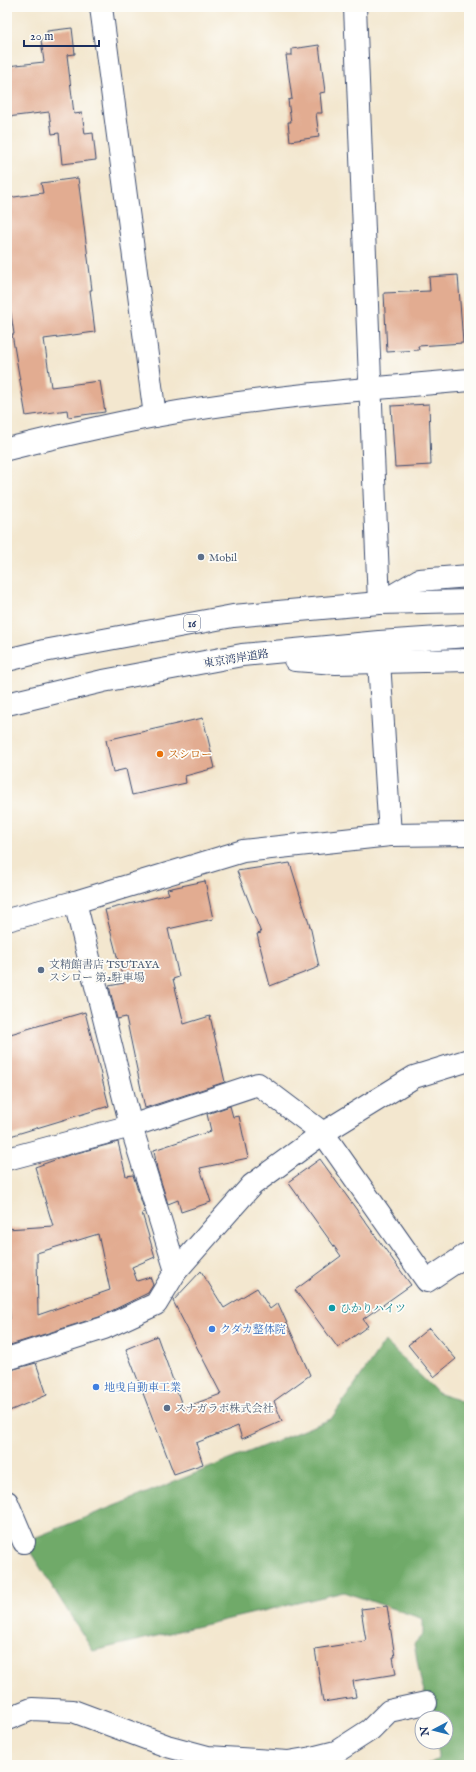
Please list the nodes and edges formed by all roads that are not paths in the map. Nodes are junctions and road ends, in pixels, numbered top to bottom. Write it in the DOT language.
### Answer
graph roads {
  1 [pos="101,7"];
  2 [pos="355,7"];
  3 [pos="469,380"];
  4 [pos="372,388"];
  5 [pos="155,416"];
  6 [pos="7,449"];
  7 [pos="469,576"];
  8 [pos="469,601"];
  9 [pos="379,603"];
  10 [pos="469,636"];
  11 [pos="242,655"];
  12 [pos="7,660"];
  13 [pos="469,660"];
  14 [pos="379,661"];
  15 [pos="7,704"];
  16 [pos="469,834"];
  17 [pos="390,835"];
  18 [pos="75,902"];
  19 [pos="7,920"];
  20 [pos="469,1060"];
  21 [pos="131,1126"];
  22 [pos="323,1133"];
  23 [pos="7,1159"];
  24 [pos="469,1253"];
  25 [pos="176,1271"];
  26 [pos="7,1359"];
  27 [pos="7,1502"];
  28 [pos="24,1542"];
  29 [pos="426,1703"];
  30 [pos="7,1719"];
  31 [pos="209,1761"];
  1 -- 5 [label="main road"];
  2 -- 4 [label="main road"];
  3 -- 4 [label="main road"];
  4 -- 5 [label="main road"];
  4 -- 9 [label="main road"];
  5 -- 6 [label="main road"];
  7 -- 9 [label="main road, 16"];
  8 -- 9 [label="main road, 16"];
  9 -- 12 [label="main road, 16"];
  10 -- 11 [label="main road, 東京湾岸道路"];
  11 -- 14 [label="main road"];
  11 -- 15 [label="main road, 東京湾岸道路"];
  13 -- 14 [label="main road"];
  14 -- 17 [label="main road"];
  16 -- 17 [label="main road"];
  17 -- 18 [label="main road"];
  18 -- 19 [label="main road"];
  18 -- 21 [label="main road"];
  20 -- 22 [label="main road"];
  21 -- 22 [label="main road"];
  21 -- 23 [label="main road"];
  21 -- 25 [label="main road"];
  22 -- 24 [label="main road"];
  22 -- 25 [label="main road"];
  25 -- 26 [label="main road"];
  27 -- 28 [label="main road"];
  29 -- 31 [label="main road"];
  30 -- 31 [label="main road"];
}
